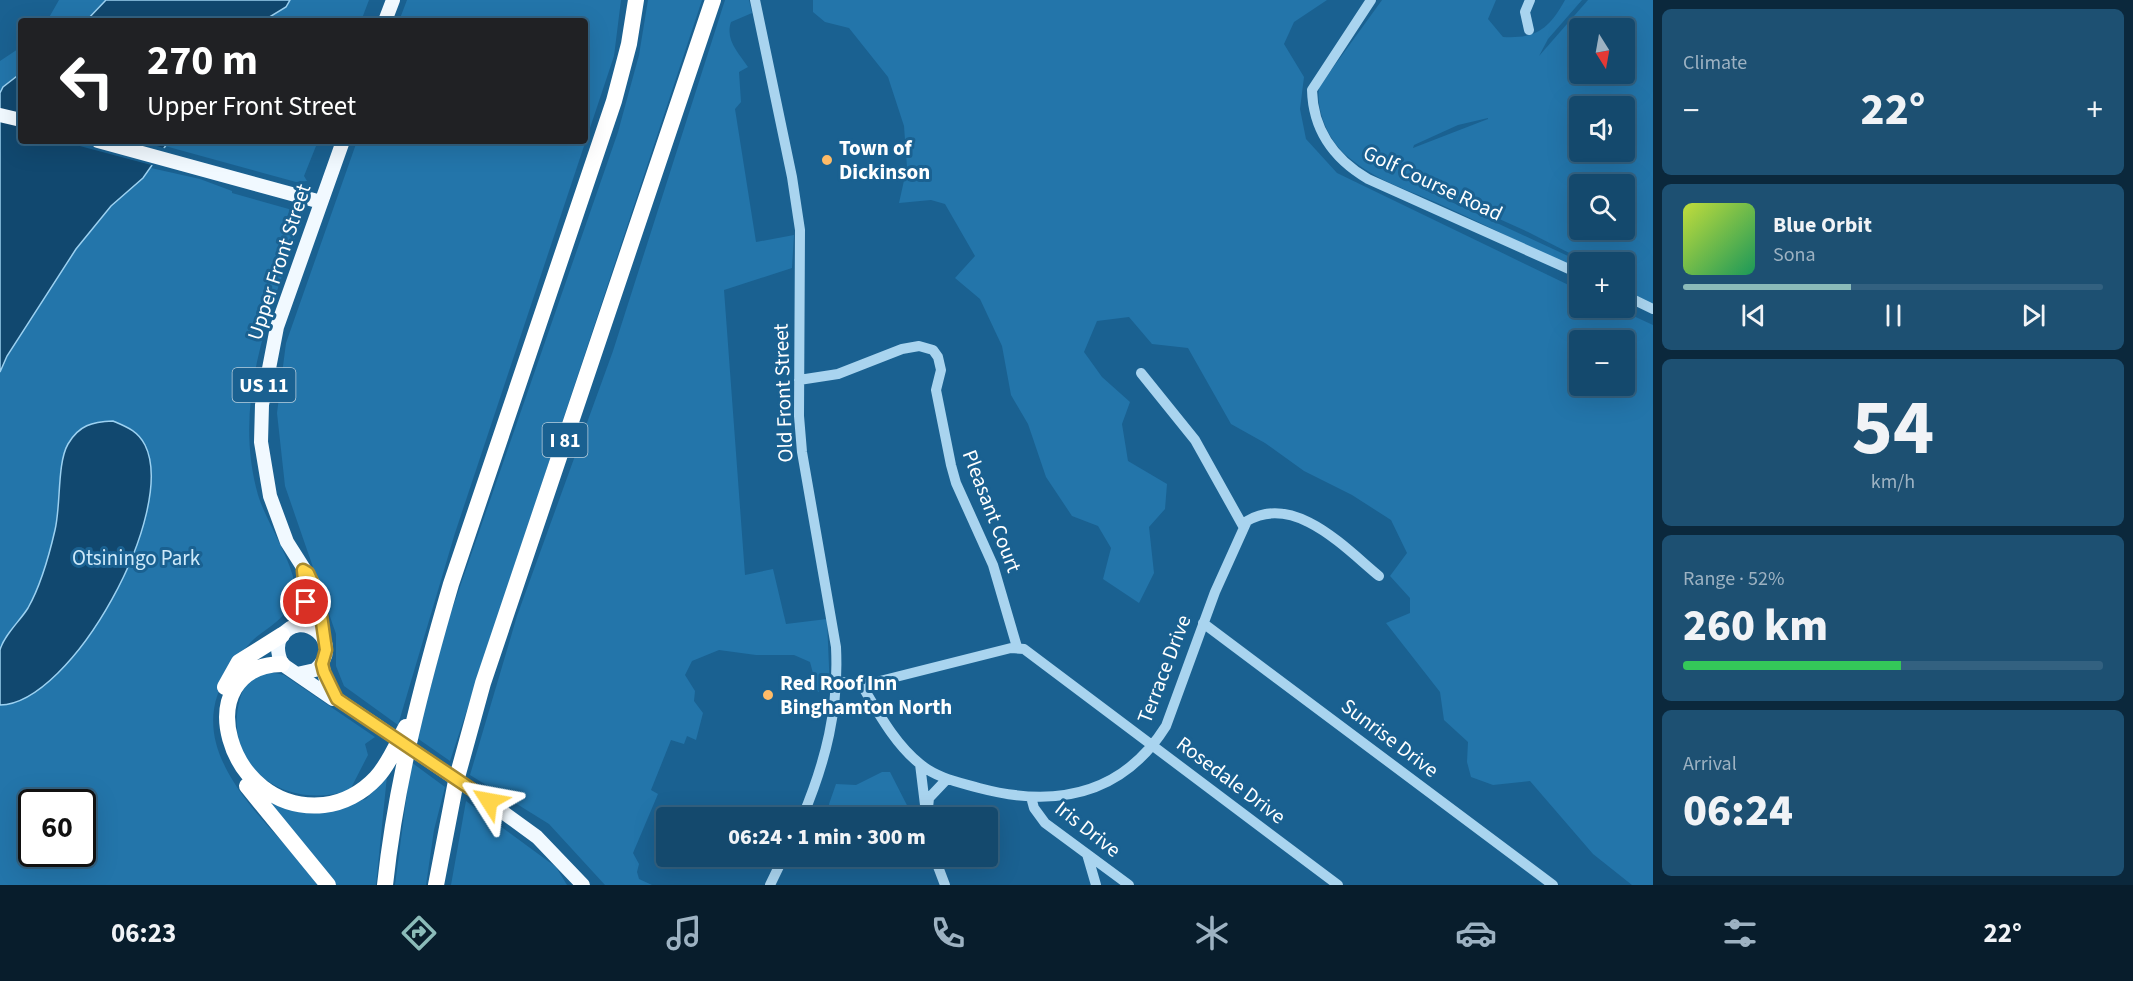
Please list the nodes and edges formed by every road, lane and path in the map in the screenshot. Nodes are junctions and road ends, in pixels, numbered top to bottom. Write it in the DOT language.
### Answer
graph roads {
  1 [pos="393,0"];
  2 [pos="636,0"];
  3 [pos="713,0"];
  4 [pos="755,0"];
  5 [pos="1371,0"];
  6 [pos="1530,0"];
  7 [pos="386,18"];
  8 [pos="1529,30"];
  9 [pos="0,115"];
  10 [pos="18,119"];
  11 [pos="109,144"];
  12 [pos="342,144"];
  13 [pos="321,202"];
  14 [pos="1569,269"];
  15 [pos="1635,300"];
  16 [pos="1653,309"];
  17 [pos="1141,373"];
  18 [pos="799,380"];
  19 [pos="1243,526"];
  20 [pos="303,570"];
  21 [pos="1379,576"];
  22 [pos="1203,623"];
  23 [pos="289,631"];
  24 [pos="322,636"];
  25 [pos="1017,647"];
  26 [pos="282,664"];
  27 [pos="322,664"];
  28 [pos="297,674"];
  29 [pos="837,682"];
  30 [pos="861,684"];
  31 [pos="337,699"];
  32 [pos="417,705"];
  33 [pos="1153,746"];
  34 [pos="920,764"];
  35 [pos="947,779"];
  36 [pos="1031,797"];
  37 [pos="806,807"];
  38 [pos="925,807"];
  39 [pos="927,807"];
  40 [pos="1087,854"];
  41 [pos="779,867"];
  42 [pos="938,867"];
  43 [pos="328,885"];
  44 [pos="385,885"];
  45 [pos="437,885"];
  46 [pos="583,885"];
  47 [pos="770,885"];
  48 [pos="945,885"];
  49 [pos="1096,885"];
  50 [pos="1129,885"];
  51 [pos="1338,885"];
  52 [pos="1553,885"];
  1 -- 7 [label="main road"];
  2 -- 32 [label="highway"];
  3 -- 45 [label="highway, I 81"];
  4 -- 18 [label="street, Old Front Street"];
  5 -- 14 [label="street, Golf Course Road"];
  6 -- 8 [label="street"];
  9 -- 10 [label="main road"];
  11 -- 13 [label="main road"];
  12 -- 13 [label="main road, Upper Front Street / US 11"];
  13 -- 20 [label="main road, Upper Front Street / US 11"];
  15 -- 16 [label="street"];
  17 -- 19 [label="street"];
  18 -- 25 [label="street, Pleasant Court"];
  18 -- 29 [label="street, Old Front Street"];
  19 -- 21 [label="street"];
  19 -- 22 [label="street, Terrace Drive"];
  20 -- 23 [label="main road, Upper Front Street / US 11"];
  20 -- 24 [label="main road, Upper Front Street / US 11"];
  22 -- 33 [label="street, Terrace Drive"];
  22 -- 52 [label="street, Sunrise Drive"];
  23 -- 24 [label="main road"];
  23 -- 26 [label="main road, Upper Front Street / US 11"];
  23 -- 43 [label="highway"];
  24 -- 27 [label="main road, Upper Front Street / US 11"];
  25 -- 30 [label="street"];
  25 -- 33 [label="street, Rosedale Drive"];
  26 -- 28 [label="main road"];
  26 -- 32 [label="highway"];
  27 -- 28 [label="main road"];
  27 -- 31 [label="main road, Upper Front Street / US 11"];
  28 -- 31 [label="main road"];
  29 -- 30 [label="street"];
  29 -- 37 [label="street, Old Front Street"];
  30 -- 34 [label="street, Terrace Drive"];
  31 -- 46 [label="main road, bridge"];
  32 -- 44 [label="highway"];
  33 -- 36 [label="street, Terrace Drive"];
  33 -- 51 [label="street, Rosedale Drive"];
  34 -- 35 [label="street, Terrace Drive"];
  34 -- 38 [label="street"];
  35 -- 36 [label="street, Terrace Drive"];
  35 -- 39 [label="street"];
  36 -- 40 [label="street, Iris Drive"];
  40 -- 49 [label="street"];
  40 -- 50 [label="street, Iris Drive"];
  41 -- 47 [label="street"];
  42 -- 48 [label="street"];
}
